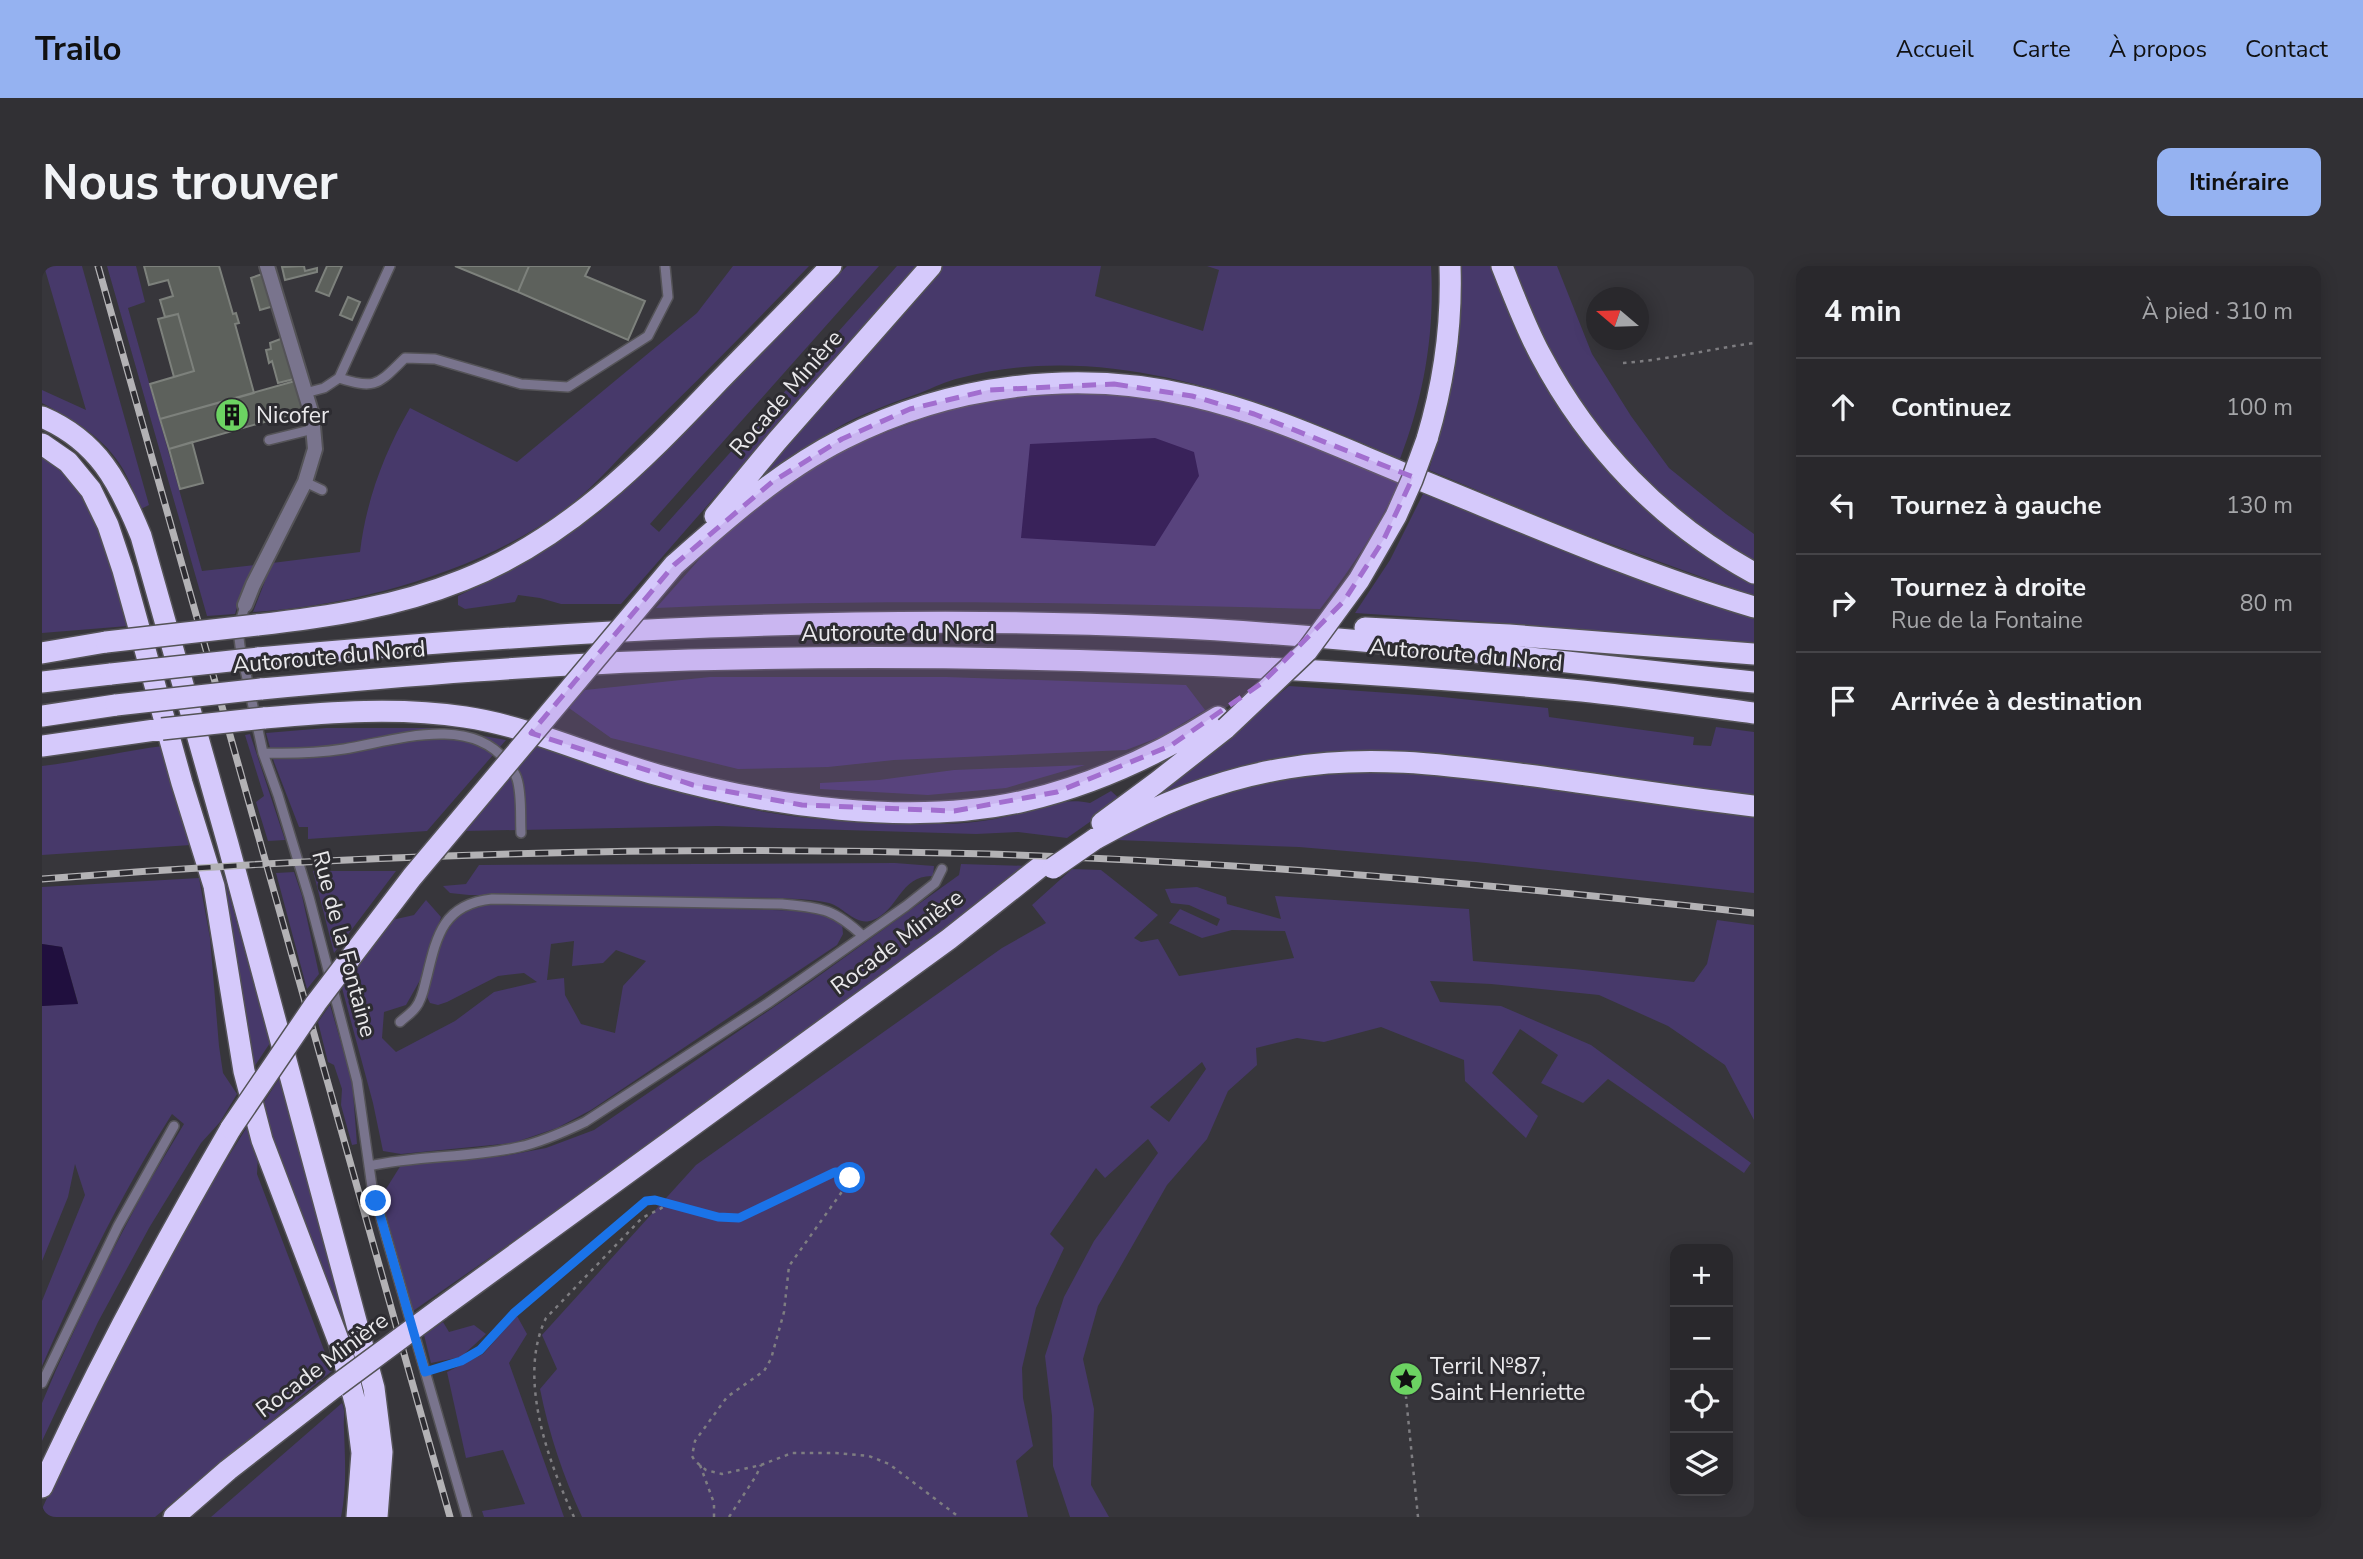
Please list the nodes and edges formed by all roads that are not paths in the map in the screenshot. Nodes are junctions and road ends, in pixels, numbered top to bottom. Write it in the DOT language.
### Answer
graph roads {
  1 [pos="267,266"];
  2 [pos="390,266"];
  3 [pos="665,266"];
  4 [pos="831,266"];
  5 [pos="932,266"];
  6 [pos="1450,266"];
  7 [pos="1502,266"];
  8 [pos="339,378"];
  9 [pos="305,393"];
  10 [pos="42,417"];
  11 [pos="314,429"];
  12 [pos="269,440"];
  13 [pos="42,444"];
  14 [pos="305,482"];
  15 [pos="322,490"];
  16 [pos="674,565"];
  17 [pos="1754,573"];
  18 [pos="245,605"];
  19 [pos="1754,607"];
  20 [pos="1304,636"];
  21 [pos="106,642"];
  22 [pos="42,645"];
  23 [pos="42,653"];
  24 [pos="1754,654"];
  25 [pos="42,682"];
  26 [pos="1754,682"];
  27 [pos="1754,713"];
  28 [pos="42,716"];
  29 [pos="1222,722"];
  30 [pos="42,746"];
  31 [pos="263,753"];
  32 [pos="1754,806"];
  33 [pos="521,833"];
  34 [pos="1087,839"];
  35 [pos="942,869"];
  36 [pos="863,936"];
  37 [pos="400,1022"];
  38 [pos="174,1126"];
  39 [pos="369,1166"];
  40 [pos="42,1383"];
  41 [pos="42,1487"];
  42 [pos="174,1517"];
  43 [pos="357,1517"];
  44 [pos="377,1517"];
  45 [pos="467,1517"];
  1 -- 9 [label="street, Rue de la Fontaine"];
  2 -- 8 [label="lane"];
  3 -- 8 [label="lane"];
  4 -- 21 [label="highway, bridge"];
  5 -- 16 [label="highway, Rocade Minière"];
  6 -- 29 [label="highway, Rocade Minière, bridge"];
  7 -- 17 [label="highway"];
  8 -- 9 [label="lane"];
  9 -- 11 [label="street, Rue de la Fontaine"];
  10 -- 44 [label="highway"];
  11 -- 12 [label="lane"];
  11 -- 14 [label="street, Rue de la Fontaine"];
  13 -- 43 [label="highway"];
  14 -- 15 [label="lane"];
  14 -- 18 [label="street, Rue de la Fontaine"];
  16 -- 19 [label="highway"];
  16 -- 41 [label="highway, Rocade Minière, bridge"];
  18 -- 31 [label="lane, Rue de la Fontaine"];
  20 -- 24 [label="highway"];
  20 -- 25 [label="highway, Autoroute du Nord, bridge"];
  20 -- 26 [label="highway, Autoroute du Nord"];
  21 -- 22 [label="highway"];
  21 -- 23 [label="highway"];
  27 -- 28 [label="highway, Autoroute du Nord, bridge"];
  29 -- 30 [label="highway, bridge"];
  29 -- 34 [label="highway, Rocade Minière"];
  31 -- 33 [label="lane"];
  31 -- 39 [label="lane, Rue de la Fontaine"];
  32 -- 34 [label="highway"];
  34 -- 42 [label="highway, Rocade Minière, bridge"];
  35 -- 36 [label="lane"];
  36 -- 37 [label="lane"];
  36 -- 39 [label="lane"];
  38 -- 40 [label="lane"];
  39 -- 45 [label="lane, Rue de la Fontaine"];
}
